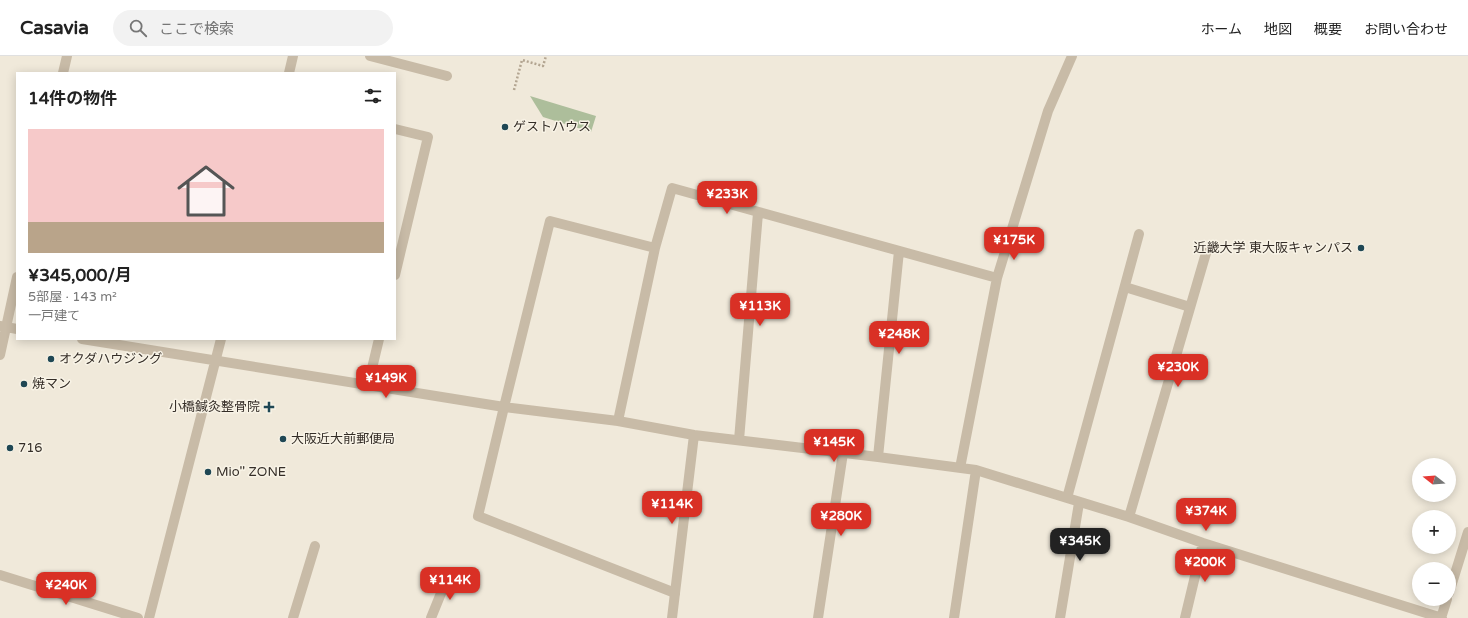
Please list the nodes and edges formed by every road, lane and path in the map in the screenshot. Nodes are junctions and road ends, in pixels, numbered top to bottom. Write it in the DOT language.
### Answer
graph roads {
  1 [pos="67,56"];
  2 [pos="293,56"];
  3 [pos="370,56"];
  4 [pos="546,56"];
  5 [pos="1072,56"];
  6 [pos="63,72"];
  7 [pos="289,72"];
  8 [pos="447,76"];
  9 [pos="514,90"];
  10 [pos="396,129"];
  11 [pos="758,213"];
  12 [pos="1139,234"];
  13 [pos="655,248"];
  14 [pos="899,251"];
  15 [pos="1206,253"];
  16 [pos="396,271"];
  17 [pos="997,278"];
  18 [pos="16,280"];
  19 [pos="1125,287"];
  20 [pos="1190,307"];
  21 [pos="3,326"];
  22 [pos="16,329"];
  23 [pos="88,340"];
  24 [pos="221,340"];
  25 [pos="379,340"];
  26 [pos="0,355"];
  27 [pos="216,360"];
  28 [pos="368,385"];
  29 [pos="504,407"];
  30 [pos="618,421"];
  31 [pos="694,435"];
  32 [pos="739,440"];
  33 [pos="843,453"];
  34 [pos="878,457"];
  35 [pos="960,468"];
  36 [pos="976,470"];
  37 [pos="1067,498"];
  38 [pos="1079,503"];
  39 [pos="1129,517"];
  40 [pos="1468,532"];
  41 [pos="1203,543"];
  42 [pos="315,546"];
  43 [pos="1456,571"];
  44 [pos="0,575"];
  45 [pos="448,576"];
  46 [pos="675,593"];
  47 [pos="1445,606"];
  48 [pos="1429,616"];
  49 [pos="138,618"];
  50 [pos="149,618"];
  51 [pos="293,618"];
  52 [pos="431,618"];
  53 [pos="672,618"];
  54 [pos="818,618"];
  55 [pos="954,618"];
  56 [pos="1060,618"];
  57 [pos="1185,618"];
  58 [pos="1442,618"];
  1 -- 6 [label="street"];
  2 -- 7 [label="street"];
  3 -- 8 [label="street"];
  4 -- 9 [label="path"];
  5 -- 17 [label="street"];
  10 -- 16 [label="street"];
  11 -- 13 [label="street"];
  11 -- 14 [label="street"];
  11 -- 32 [label="street"];
  12 -- 19 [label="street"];
  13 -- 29 [label="street"];
  13 -- 30 [label="street"];
  14 -- 17 [label="street"];
  14 -- 34 [label="street"];
  15 -- 20 [label="street"];
  17 -- 35 [label="street"];
  18 -- 21 [label="street"];
  19 -- 20 [label="street"];
  19 -- 37 [label="street"];
  20 -- 39 [label="street"];
  21 -- 22 [label="street"];
  21 -- 26 [label="street"];
  23 -- 27 [label="street"];
  24 -- 27 [label="street"];
  25 -- 28 [label="street"];
  27 -- 28 [label="street"];
  27 -- 50 [label="street"];
  28 -- 29 [label="street"];
  29 -- 30 [label="street"];
  29 -- 46 [label="street"];
  30 -- 31 [label="street"];
  31 -- 32 [label="street"];
  31 -- 46 [label="street"];
  32 -- 33 [label="street"];
  33 -- 34 [label="street"];
  33 -- 54 [label="street"];
  34 -- 35 [label="street"];
  35 -- 36 [label="street"];
  36 -- 37 [label="street"];
  36 -- 55 [label="street"];
  37 -- 38 [label="street"];
  38 -- 39 [label="street"];
  38 -- 56 [label="street"];
  39 -- 41 [label="street"];
  40 -- 43 [label="street"];
  41 -- 48 [label="street"];
  41 -- 57 [label="street"];
  42 -- 51 [label="street"];
  44 -- 49 [label="street"];
  45 -- 52 [label="street"];
  46 -- 53 [label="street"];
  47 -- 58 [label="street"];
  48 -- 58 [label="street"];
}
